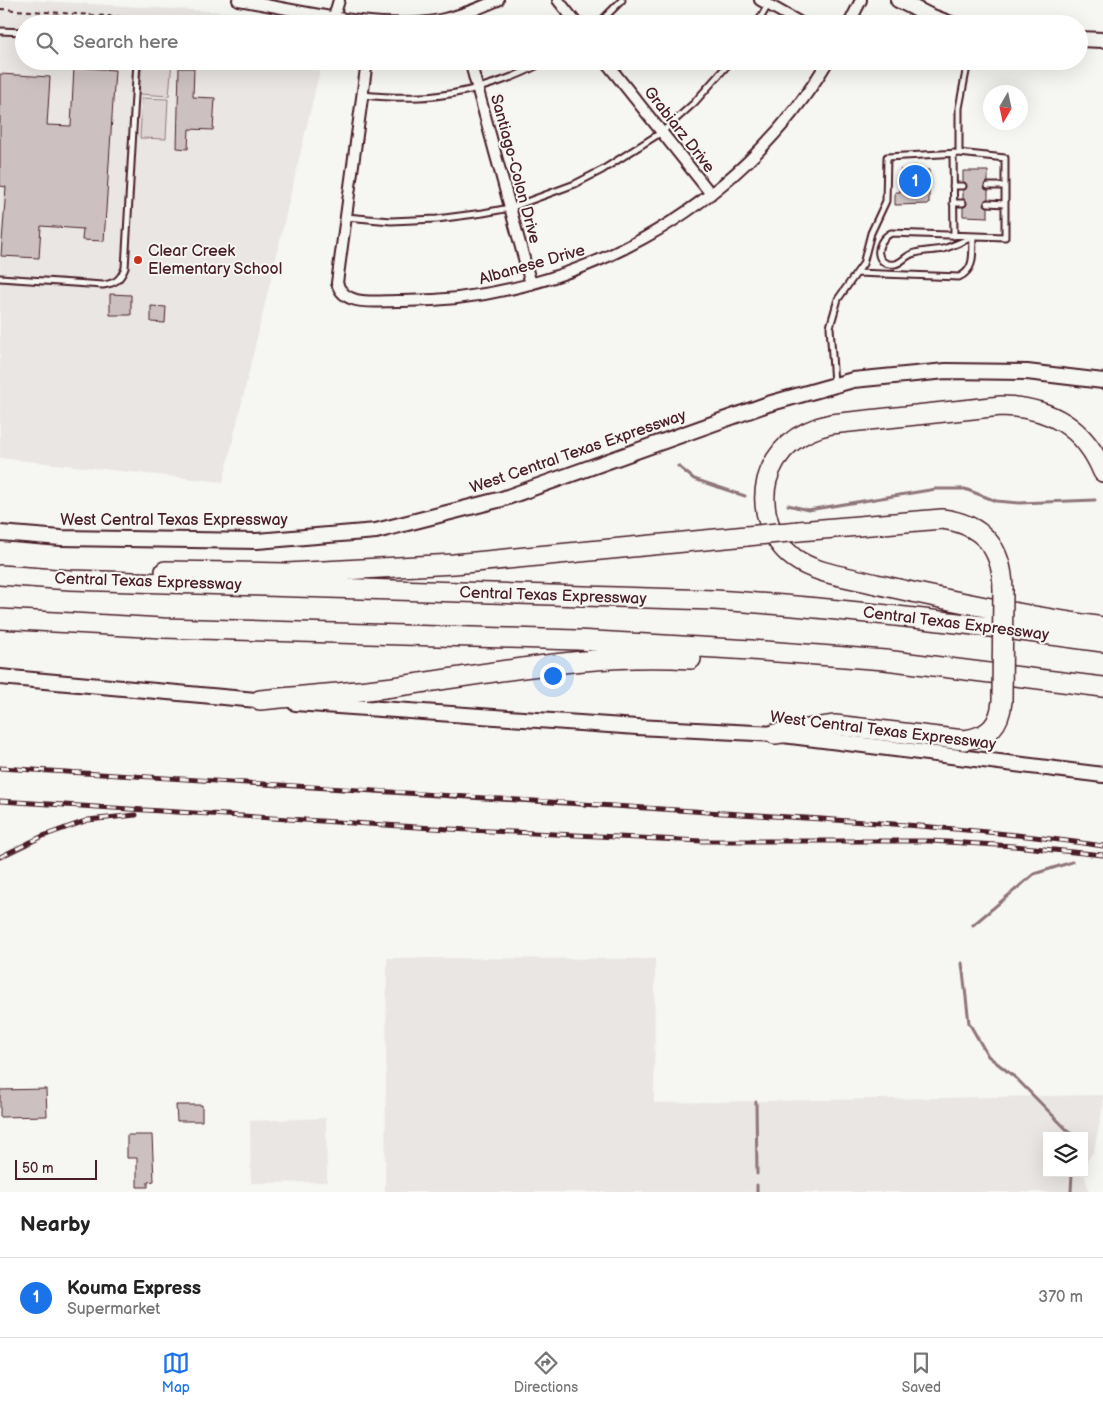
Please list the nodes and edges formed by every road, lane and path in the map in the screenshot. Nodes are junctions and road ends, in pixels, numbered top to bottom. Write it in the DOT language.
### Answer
graph roads {
  1 [pos="238,0"];
  2 [pos="339,0"];
  3 [pos="498,0"];
  4 [pos="558,0"];
  5 [pos="622,0"];
  6 [pos="861,0"];
  7 [pos="898,0"];
  8 [pos="258,2"];
  9 [pos="764,2"];
  10 [pos="0,9"];
  11 [pos="92,15"];
  12 [pos="329,15"];
  13 [pos="334,15"];
  14 [pos="468,15"];
  15 [pos="569,15"];
  16 [pos="607,15"];
  17 [pos="760,15"];
  18 [pos="787,15"];
  19 [pos="854,15"];
  20 [pos="928,15"];
  21 [pos="0,31"];
  22 [pos="15,32"];
  23 [pos="1088,39"];
  24 [pos="1103,40"];
  25 [pos="136,70"];
  26 [pos="366,70"];
  27 [pos="472,70"];
  28 [pos="526,70"];
  29 [pos="613,70"];
  30 [pos="723,70"];
  31 [pos="823,70"];
  32 [pos="966,70"];
  33 [pos="477,87"];
  34 [pos="362,95"];
  35 [pos="662,132"];
  36 [pos="953,153"];
  37 [pos="960,153"];
  38 [pos="953,186"];
  39 [pos="963,186"];
  40 [pos="988,186"];
  41 [pos="1005,186"];
  42 [pos="712,194"];
  43 [pos="953,203"];
  44 [pos="963,203"];
  45 [pos="988,203"];
  46 [pos="1005,204"];
  47 [pos="510,208"];
  48 [pos="345,217"];
  49 [pos="954,236"];
  50 [pos="972,237"];
  51 [pos="857,273"];
  52 [pos="0,278"];
  53 [pos="531,284"];
  54 [pos="1103,381"];
  55 [pos="834,385"];
  56 [pos="1103,472"];
  57 [pos="0,533"];
  58 [pos="0,575"];
  59 [pos="70,580"];
  60 [pos="0,619"];
  61 [pos="1103,628"];
  62 [pos="1103,642"];
  63 [pos="885,660"];
  64 [pos="0,677"];
  65 [pos="1103,687"];
  66 [pos="260,700"];
  67 [pos="775,734"];
  68 [pos="1103,775"];
  1 -- 8 [label="street"];
  2 -- 13 [label="street"];
  3 -- 14 [label="street"];
  4 -- 15 [label="street"];
  5 -- 16 [label="lane"];
  6 -- 19 [label="street"];
  7 -- 20 [label="main road"];
  8 -- 12 [label="street"];
  9 -- 17 [label="lane"];
  9 -- 18 [label="street"];
  10 -- 11 [label="path"];
  21 -- 22 [label="lane"];
  23 -- 24 [label="main road"];
  25 -- 52 [label="lane"];
  26 -- 34 [label="street, Albanese Drive"];
  27 -- 33 [label="street, Santiago-Colon Drive"];
  28 -- 33 [label="lane"];
  29 -- 35 [label="street, Grabiarz Drive"];
  30 -- 35 [label="lane"];
  31 -- 42 [label="street, Albanese Drive"];
  32 -- 37 [label="lane"];
  33 -- 34 [label="lane"];
  33 -- 47 [label="street, Santiago-Colon Drive"];
  34 -- 48 [label="street, Albanese Drive"];
  35 -- 42 [label="street, Grabiarz Drive"];
  35 -- 47 [label="lane"];
  36 -- 37 [label="lane"];
  36 -- 38 [label="lane"];
  36 -- 51 [label="lane"];
  37 -- 41 [label="lane"];
  38 -- 39 [label="lane"];
  38 -- 43 [label="lane"];
  40 -- 41 [label="lane"];
  41 -- 46 [label="lane"];
  42 -- 53 [label="street, Albanese Drive"];
  43 -- 44 [label="lane"];
  43 -- 49 [label="lane"];
  45 -- 46 [label="lane"];
  46 -- 50 [label="lane"];
  47 -- 48 [label="lane"];
  47 -- 53 [label="street, Santiago-Colon Drive"];
  48 -- 53 [label="street, Albanese Drive"];
  49 -- 50 [label="lane"];
  49 -- 50 [label="lane"];
  50 -- 51 [label="lane"];
  51 -- 55 [label="lane"];
  54 -- 55 [label="main road, West Central Texas Expressway"];
  55 -- 57 [label="main road, West Central Texas Expressway"];
  56 -- 61 [label="highway"];
  58 -- 59 [label="highway, Central Texas Expressway"];
  59 -- 62 [label="highway, Central Texas Expressway"];
  59 -- 67 [label="highway, bridge"];
  60 -- 63 [label="highway"];
  63 -- 65 [label="highway"];
  63 -- 66 [label="highway"];
  64 -- 66 [label="main road, West Central Texas Expressway"];
  66 -- 67 [label="main road, West Central Texas Expressway"];
  67 -- 68 [label="main road, West Central Texas Expressway"];
}
